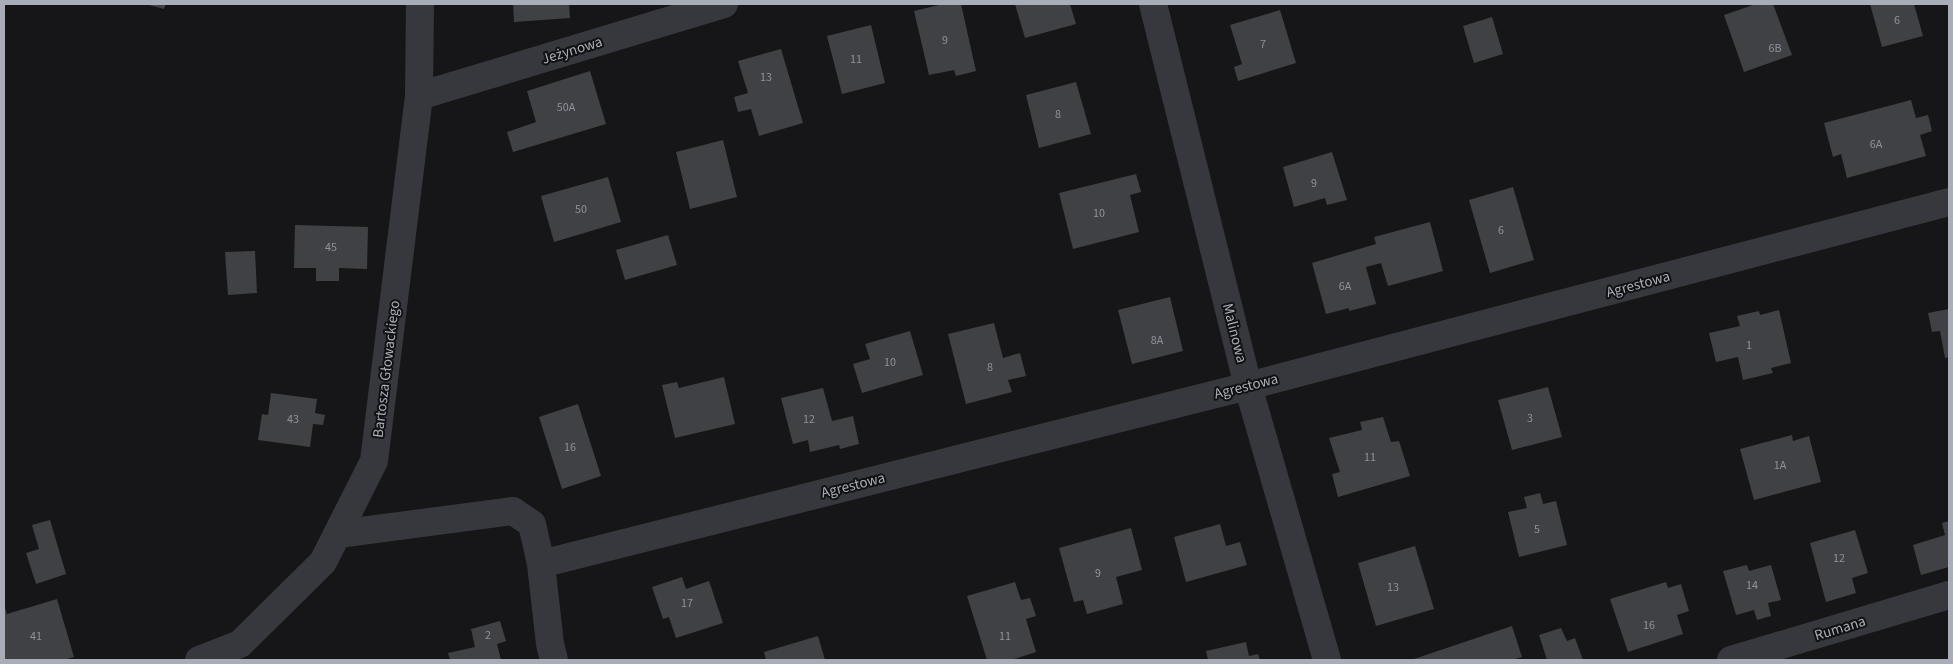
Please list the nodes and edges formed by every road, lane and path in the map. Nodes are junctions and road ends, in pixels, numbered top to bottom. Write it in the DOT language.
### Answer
graph roads {
  1 [pos="420,4"];
  2 [pos="724,4"];
  3 [pos="1153,4"];
  4 [pos="419,96"];
  5 [pos="1949,202"];
  6 [pos="1248,386"];
  7 [pos="338,534"];
  8 [pos="541,564"];
  9 [pos="1949,595"];
  10 [pos="242,652"];
  11 [pos="199,660"];
  12 [pos="554,660"];
  13 [pos="1327,660"];
  14 [pos="1731,660"];
  1 -- 4 [label="street, Bartosza Głowackiego"];
  2 -- 4 [label="street, Jeżynowa"];
  3 -- 6 [label="street, Malinowa"];
  4 -- 7 [label="street, Bartosza Głowackiego"];
  5 -- 6 [label="street, Agrestowa"];
  6 -- 8 [label="street, Agrestowa"];
  6 -- 13 [label="street, Malinowa"];
  7 -- 8 [label="street"];
  7 -- 10 [label="street, Bartosza Głowackiego"];
  8 -- 12 [label="street"];
  9 -- 14 [label="street, Rumana"];
  10 -- 11 [label="street, Bartosza Głowackiego"];
}
